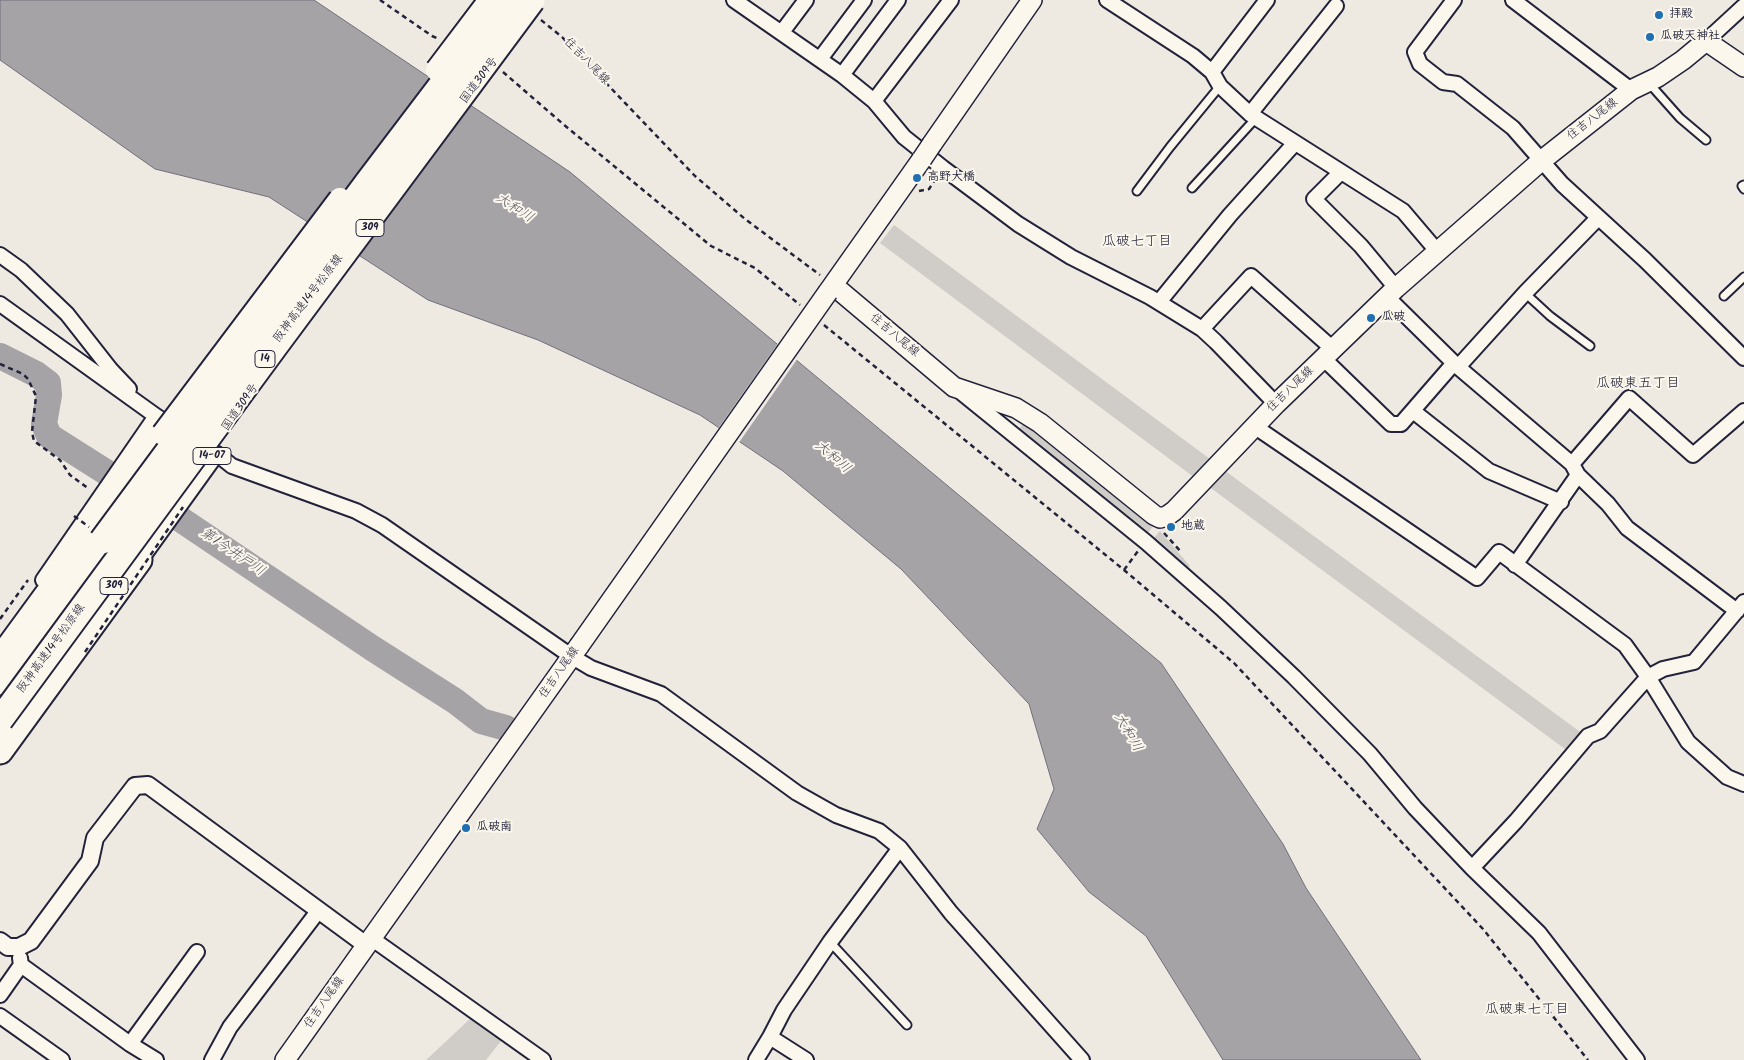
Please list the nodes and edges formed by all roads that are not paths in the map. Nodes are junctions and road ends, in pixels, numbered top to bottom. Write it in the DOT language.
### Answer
graph roads {
  1 [pos="490,0"];
  2 [pos="506,0"];
  3 [pos="734,0"];
  4 [pos="806,0"];
  5 [pos="864,0"];
  6 [pos="898,0"];
  7 [pos="951,0"];
  8 [pos="1032,0"];
  9 [pos="1107,0"];
  10 [pos="1267,0"];
  11 [pos="1454,0"];
  12 [pos="1513,0"];
  13 [pos="1338,2"];
  14 [pos="1744,6"];
  15 [pos="538,7"];
  16 [pos="782,32"];
  17 [pos="1706,41"];
  18 [pos="820,59"];
  19 [pos="1744,67"];
  20 [pos="1212,72"];
  21 [pos="842,75"];
  22 [pos="1648,81"];
  23 [pos="1220,86"];
  24 [pos="1631,90"];
  25 [pos="874,102"];
  26 [pos="1253,116"];
  27 [pos="1706,140"];
  28 [pos="1295,143"];
  29 [pos="1541,161"];
  30 [pos="1341,172"];
  31 [pos="1744,185"];
  32 [pos="1192,188"];
  33 [pos="1744,189"];
  34 [pos="1137,191"];
  35 [pos="1598,218"];
  36 [pos="1437,251"];
  37 [pos="0,255"];
  38 [pos="1744,277"];
  39 [pos="831,289"];
  40 [pos="1392,292"];
  41 [pos="1525,292"];
  42 [pos="1724,296"];
  43 [pos="1159,302"];
  44 [pos="0,304"];
  45 [pos="1202,329"];
  46 [pos="275,346"];
  47 [pos="1590,346"];
  48 [pos="1328,354"];
  49 [pos="1744,358"];
  50 [pos="1456,365"];
  51 [pos="954,387"];
  52 [pos="1276,404"];
  53 [pos="1413,410"];
  54 [pos="1744,411"];
  55 [pos="156,416"];
  56 [pos="1254,426"];
  57 [pos="217,454"];
  58 [pos="1575,470"];
  59 [pos="1561,502"];
  60 [pos="102,541"];
  61 [pos="1515,565"];
  62 [pos="1741,606"];
  63 [pos="0,642"];
  64 [pos="575,651"];
  65 [pos="0,657"];
  66 [pos="0,671"];
  67 [pos="1648,678"];
  68 [pos="0,682"];
  69 [pos="0,720"];
  70 [pos="0,747"];
  71 [pos="0,751"];
  72 [pos="0,758"];
  73 [pos="1744,784"];
  74 [pos="900,848"];
  75 [pos="1472,868"];
  76 [pos="319,910"];
  77 [pos="0,942"];
  78 [pos="368,942"];
  79 [pos="830,942"];
  80 [pos="19,947"];
  81 [pos="197,952"];
  82 [pos="21,965"];
  83 [pos="0,995"];
  84 [pos="0,1016"];
  85 [pos="907,1025"];
  86 [pos="770,1037"];
  87 [pos="130,1044"];
  88 [pos="62,1060"];
  89 [pos="156,1060"];
  90 [pos="212,1060"];
  91 [pos="285,1060"];
  92 [pos="543,1060"];
  93 [pos="756,1060"];
  94 [pos="806,1060"];
  95 [pos="1082,1060"];
  96 [pos="1637,1060"];
  1 -- 65 [label="highway, bridge"];
  2 -- 60 [label="highway, 阪神高速14号松原線 / 14, bridge"];
  3 -- 16 [label="street"];
  4 -- 16 [label="street"];
  5 -- 18 [label="street"];
  6 -- 21 [label="street"];
  7 -- 25 [label="street"];
  8 -- 39 [label="main road, 住吉八尾線"];
  9 -- 20 [label="street"];
  10 -- 20 [label="street"];
  11 -- 29 [label="street"];
  12 -- 24 [label="street"];
  13 -- 26 [label="street"];
  14 -- 17 [label="street"];
  15 -- 46 [label="highway, 阪神高速14号松原線 / 14, bridge"];
  15 -- 70 [label="highway, 国道309号 / 309"];
  16 -- 18 [label="street"];
  17 -- 19 [label="main road"];
  17 -- 22 [label="main road, 住吉八尾線"];
  18 -- 21 [label="street"];
  20 -- 23 [label="street"];
  21 -- 25 [label="street"];
  22 -- 24 [label="main road, 住吉八尾線"];
  22 -- 27 [label="lane"];
  23 -- 26 [label="street"];
  23 -- 34 [label="lane"];
  24 -- 29 [label="main road, 住吉八尾線"];
  25 -- 43 [label="street"];
  26 -- 28 [label="street"];
  26 -- 32 [label="lane"];
  28 -- 30 [label="street"];
  28 -- 43 [label="street"];
  29 -- 35 [label="street"];
  29 -- 36 [label="main road, 住吉八尾線"];
  30 -- 36 [label="street"];
  30 -- 40 [label="street"];
  31 -- 33 [label="lane"];
  35 -- 41 [label="street"];
  35 -- 49 [label="street"];
  36 -- 40 [label="main road, 住吉八尾線"];
  37 -- 55 [label="street"];
  38 -- 42 [label="lane"];
  39 -- 51 [label="main road, 住吉八尾線"];
  39 -- 64 [label="main road, 住吉八尾線, bridge"];
  40 -- 48 [label="main road, 住吉八尾線"];
  40 -- 50 [label="street"];
  41 -- 47 [label="lane"];
  41 -- 50 [label="street"];
  43 -- 45 [label="street"];
  44 -- 55 [label="street"];
  45 -- 48 [label="street"];
  45 -- 52 [label="street"];
  46 -- 69 [label="highway, 阪神高速14号松原線 / 14, bridge"];
  46 -- 71 [label="highway, 14-07, bridge"];
  48 -- 52 [label="main road, 住吉八尾線"];
  48 -- 53 [label="street"];
  50 -- 53 [label="street"];
  50 -- 58 [label="street"];
  51 -- 56 [label="main road, 住吉八尾線"];
  51 -- 75 [label="street"];
  52 -- 56 [label="main road, 住吉八尾線"];
  53 -- 59 [label="street"];
  54 -- 58 [label="street"];
  55 -- 57 [label="street"];
  55 -- 63 [label="street"];
  56 -- 61 [label="street"];
  57 -- 64 [label="street"];
  57 -- 72 [label="street"];
  58 -- 59 [label="street"];
  58 -- 62 [label="street"];
  59 -- 61 [label="street"];
  60 -- 66 [label="highway"];
  60 -- 68 [label="highway, 阪神高速14号松原線 / 14"];
  61 -- 67 [label="street"];
  62 -- 67 [label="street"];
  64 -- 74 [label="street"];
  64 -- 78 [label="main road, 住吉八尾線"];
  67 -- 73 [label="street"];
  67 -- 75 [label="street"];
  74 -- 79 [label="street"];
  74 -- 95 [label="street"];
  75 -- 96 [label="street"];
  76 -- 78 [label="street"];
  76 -- 80 [label="street"];
  76 -- 90 [label="street"];
  77 -- 80 [label="street"];
  78 -- 91 [label="main road, 住吉八尾線"];
  78 -- 92 [label="street"];
  79 -- 85 [label="lane"];
  79 -- 86 [label="street"];
  80 -- 82 [label="street"];
  81 -- 87 [label="street"];
  82 -- 83 [label="street"];
  82 -- 87 [label="street"];
  84 -- 88 [label="street"];
  86 -- 93 [label="street"];
  86 -- 94 [label="street"];
  87 -- 89 [label="street"];
}
